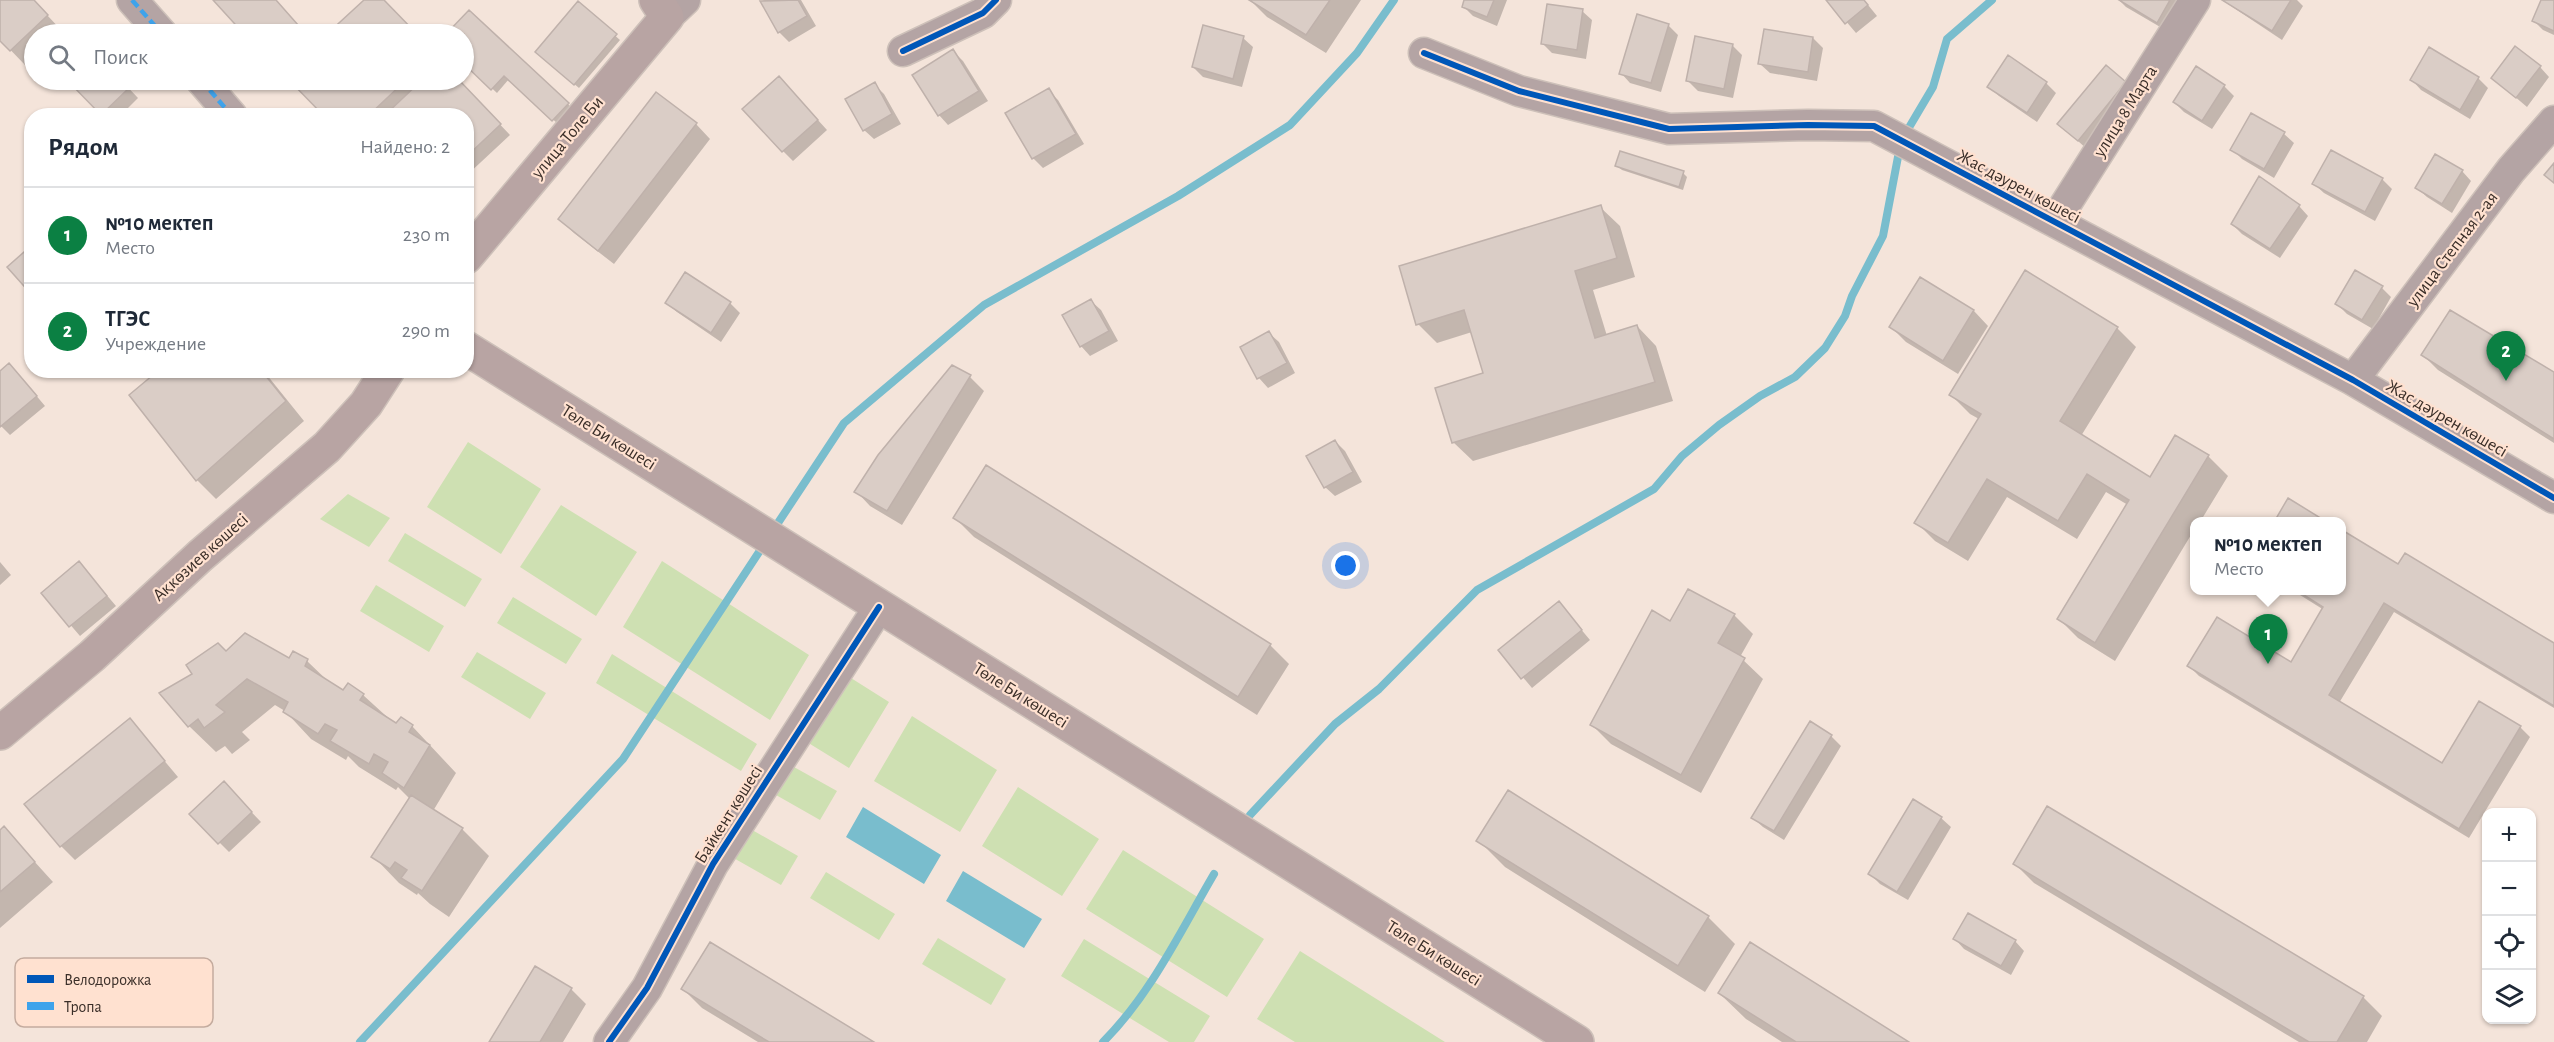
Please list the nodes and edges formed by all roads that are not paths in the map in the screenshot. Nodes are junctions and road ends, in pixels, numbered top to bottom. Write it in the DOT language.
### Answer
graph roads {
  1 [pos="132,0"];
  2 [pos="996,0"];
  3 [pos="2194,0"];
  4 [pos="669,6"];
  5 [pos="153,24"];
  6 [pos="903,51"];
  7 [pos="1424,53"];
  8 [pos="210,90"];
  9 [pos="225,108"];
  10 [pos="2554,121"];
  11 [pos="1847,140"];
  12 [pos="1943,171"];
  13 [pos="2055,221"];
  14 [pos="474,247"];
  15 [pos="474,353"];
  16 [pos="383,378"];
  17 [pos="2353,380"];
  18 [pos="2554,498"];
  19 [pos="879,607"];
  20 [pos="0,733"];
  21 [pos="609,1042"];
  22 [pos="1576,1042"];
  1 -- 5 [label="street"];
  2 -- 6 [label="street"];
  3 -- 13 [label="street, улица 8 Марта"];
  4 -- 14 [label="main road, улица Толе Би"];
  7 -- 13 [label="street, Жас дәурен көшесі"];
  8 -- 9 [label="street"];
  10 -- 17 [label="street, улица Степная 2-ая"];
  11 -- 12 [label="street"];
  13 -- 17 [label="street, Жас дәурен көшесі"];
  15 -- 19 [label="main road, Төле Би көшесі"];
  16 -- 20 [label="main road, Ақкөзиев көшесі"];
  17 -- 18 [label="street, Жас дәурен көшесі"];
  19 -- 21 [label="street, Байкент көшесі"];
  19 -- 22 [label="main road, Төле Би көшесі"];
}
